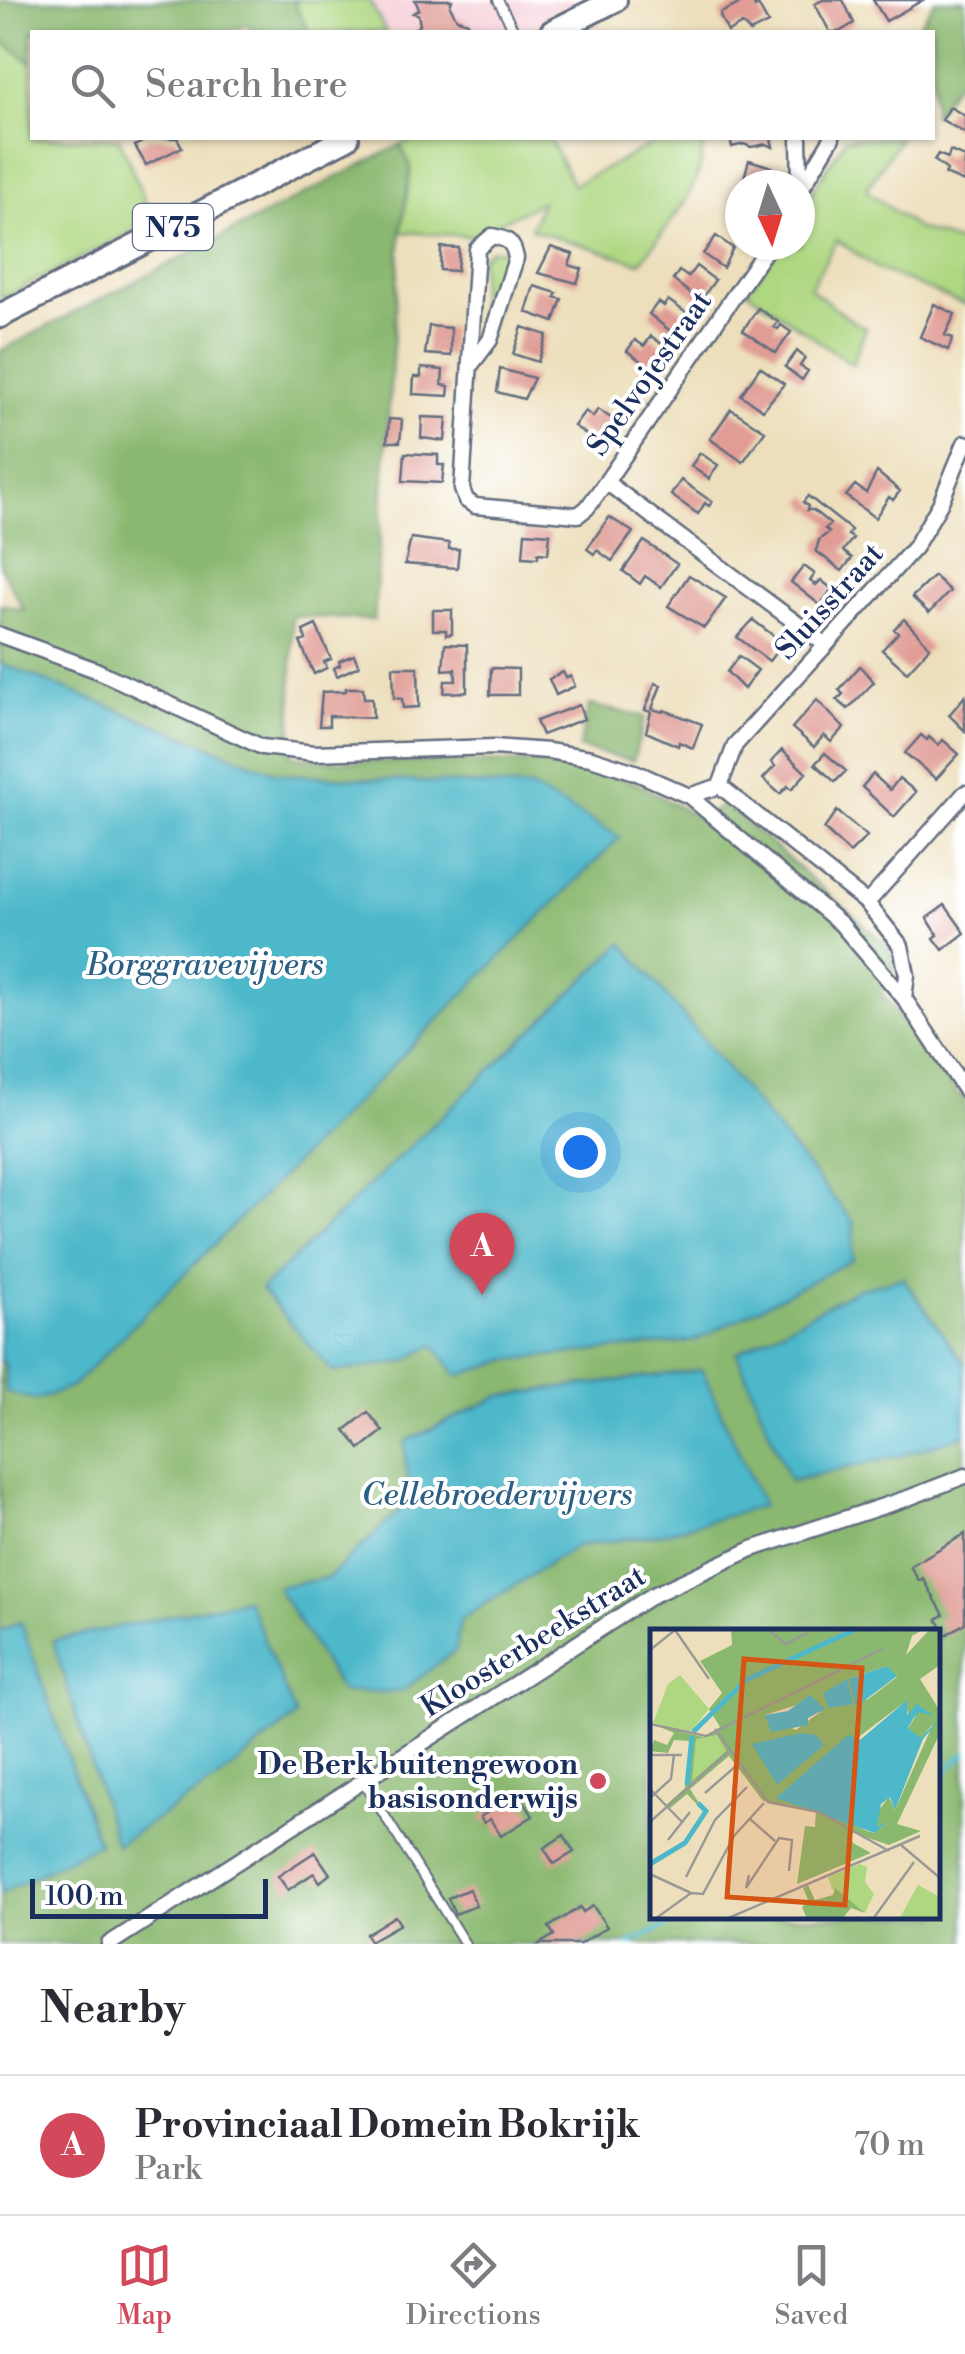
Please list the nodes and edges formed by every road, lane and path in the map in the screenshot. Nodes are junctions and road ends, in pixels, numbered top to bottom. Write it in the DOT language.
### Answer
graph roads {
  1 [pos="498,0"];
  2 [pos="615,0"];
  3 [pos="515,30"];
  4 [pos="556,30"];
  5 [pos="343,140"];
  6 [pos="799,140"];
  7 [pos="831,140"];
  8 [pos="800,170"];
  9 [pos="812,170"];
  10 [pos="760,260"];
  11 [pos="0,316"];
  12 [pos="472,365"];
  13 [pos="965,443"];
  14 [pos="606,482"];
  15 [pos="0,635"];
  16 [pos="826,645"];
  17 [pos="720,786"];
  18 [pos="965,793"];
  19 [pos="688,796"];
  20 [pos="866,903"];
  21 [pos="904,998"];
  22 [pos="963,1084"];
  23 [pos="965,1476"];
  24 [pos="363,1781"];
  25 [pos="108,1944"];
  26 [pos="465,1944"];
  1 -- 3 [label="lane"];
  2 -- 4 [label="main road"];
  5 -- 11 [label="main road, N75"];
  6 -- 8 [label="street"];
  7 -- 9 [label="street"];
  10 -- 14 [label="street, Spelvojestraat"];
  12 -- 12 [label="street, Spelvojestraat"];
  12 -- 14 [label="street, Spelvojestraat"];
  13 -- 16 [label="street, Sluisstraat"];
  14 -- 16 [label="street, Spelvojestraat"];
  15 -- 19 [label="street"];
  16 -- 17 [label="street, Sluisstraat"];
  17 -- 19 [label="street"];
  17 -- 20 [label="street"];
  18 -- 20 [label="street"];
  19 -- 21 [label="street"];
  20 -- 21 [label="street"];
  21 -- 22 [label="street"];
  23 -- 24 [label="street, Kloosterbeekstraat"];
  24 -- 25 [label="street, Kloosterbeekstraat"];
  24 -- 26 [label="lane"];
}
